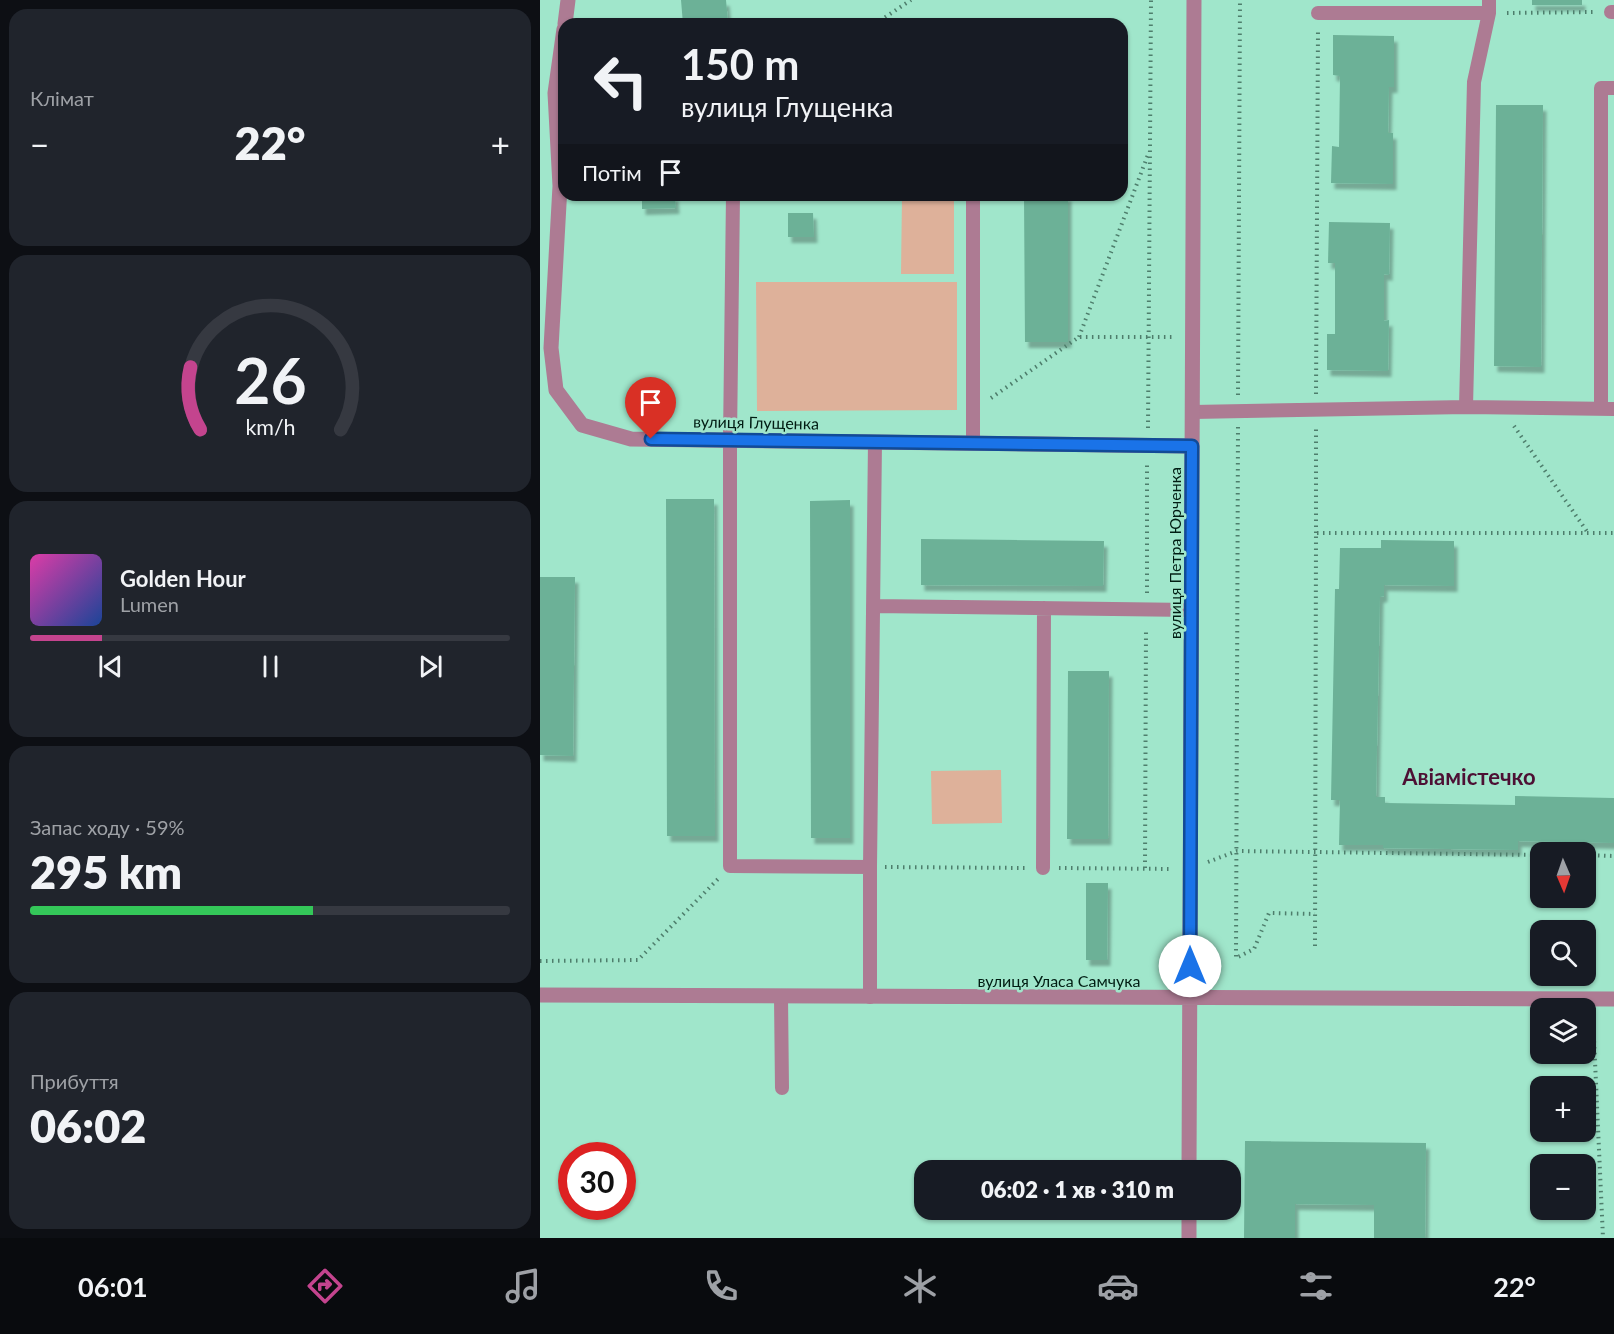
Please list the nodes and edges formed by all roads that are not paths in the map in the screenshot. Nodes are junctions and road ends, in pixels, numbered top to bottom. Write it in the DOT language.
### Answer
graph roads {
  1 [pos="568,0"];
  2 [pos="1194,0"];
  3 [pos="1489,7"];
  4 [pos="1318,13"];
  5 [pos="566,18"];
  6 [pos="558,72"];
  7 [pos="1614,88"];
  8 [pos="558,149"];
  9 [pos="559,201"];
  10 [pos="733,201"];
  11 [pos="972,201"];
  12 [pos="1466,407"];
  13 [pos="1608,409"];
  14 [pos="1193,412"];
  15 [pos="730,439"];
  16 [pos="874,442"];
  17 [pos="973,443"];
  18 [pos="1192,446"];
  19 [pos="873,606"];
  20 [pos="1044,608"];
  21 [pos="1191,610"];
  22 [pos="870,867"];
  23 [pos="1043,868"];
  24 [pos="540,995"];
  25 [pos="780,997"];
  26 [pos="870,997"];
  27 [pos="1189,999"];
  28 [pos="1614,999"];
  29 [pos="782,1088"];
  30 [pos="1189,1160"];
  31 [pos="1189,1220"];
  32 [pos="1189,1238"];
  1 -- 5 [label="street"];
  2 -- 14 [label="street, вулиця Петра Юрченка"];
  3 -- 4 [label="lane"];
  3 -- 12 [label="lane"];
  6 -- 8 [label="street, вулиця Глущенка"];
  7 -- 13 [label="lane"];
  9 -- 15 [label="street, вулиця Глущенка"];
  10 -- 15 [label="lane"];
  11 -- 17 [label="lane"];
  12 -- 13 [label="lane"];
  12 -- 14 [label="lane"];
  14 -- 18 [label="street, вулиця Петра Юрченка"];
  15 -- 16 [label="street, вулиця Глущенка"];
  15 -- 22 [label="lane"];
  16 -- 17 [label="street, вулиця Глущенка"];
  16 -- 19 [label="lane"];
  17 -- 18 [label="street, вулиця Глущенка"];
  18 -- 21 [label="street, вулиця Петра Юрченка"];
  19 -- 20 [label="lane"];
  19 -- 22 [label="lane"];
  20 -- 21 [label="lane"];
  20 -- 23 [label="lane"];
  21 -- 27 [label="street, вулиця Петра Юрченка"];
  22 -- 26 [label="lane"];
  24 -- 25 [label="street, вулиця Уласа Самчука"];
  25 -- 26 [label="street, вулиця Уласа Самчука"];
  25 -- 29 [label="lane"];
  26 -- 27 [label="street, вулиця Уласа Самчука"];
  27 -- 28 [label="street, вулиця Уласа Самчука"];
  27 -- 30 [label="street, вулиця Петра Юрченка"];
  31 -- 32 [label="street"];
}
